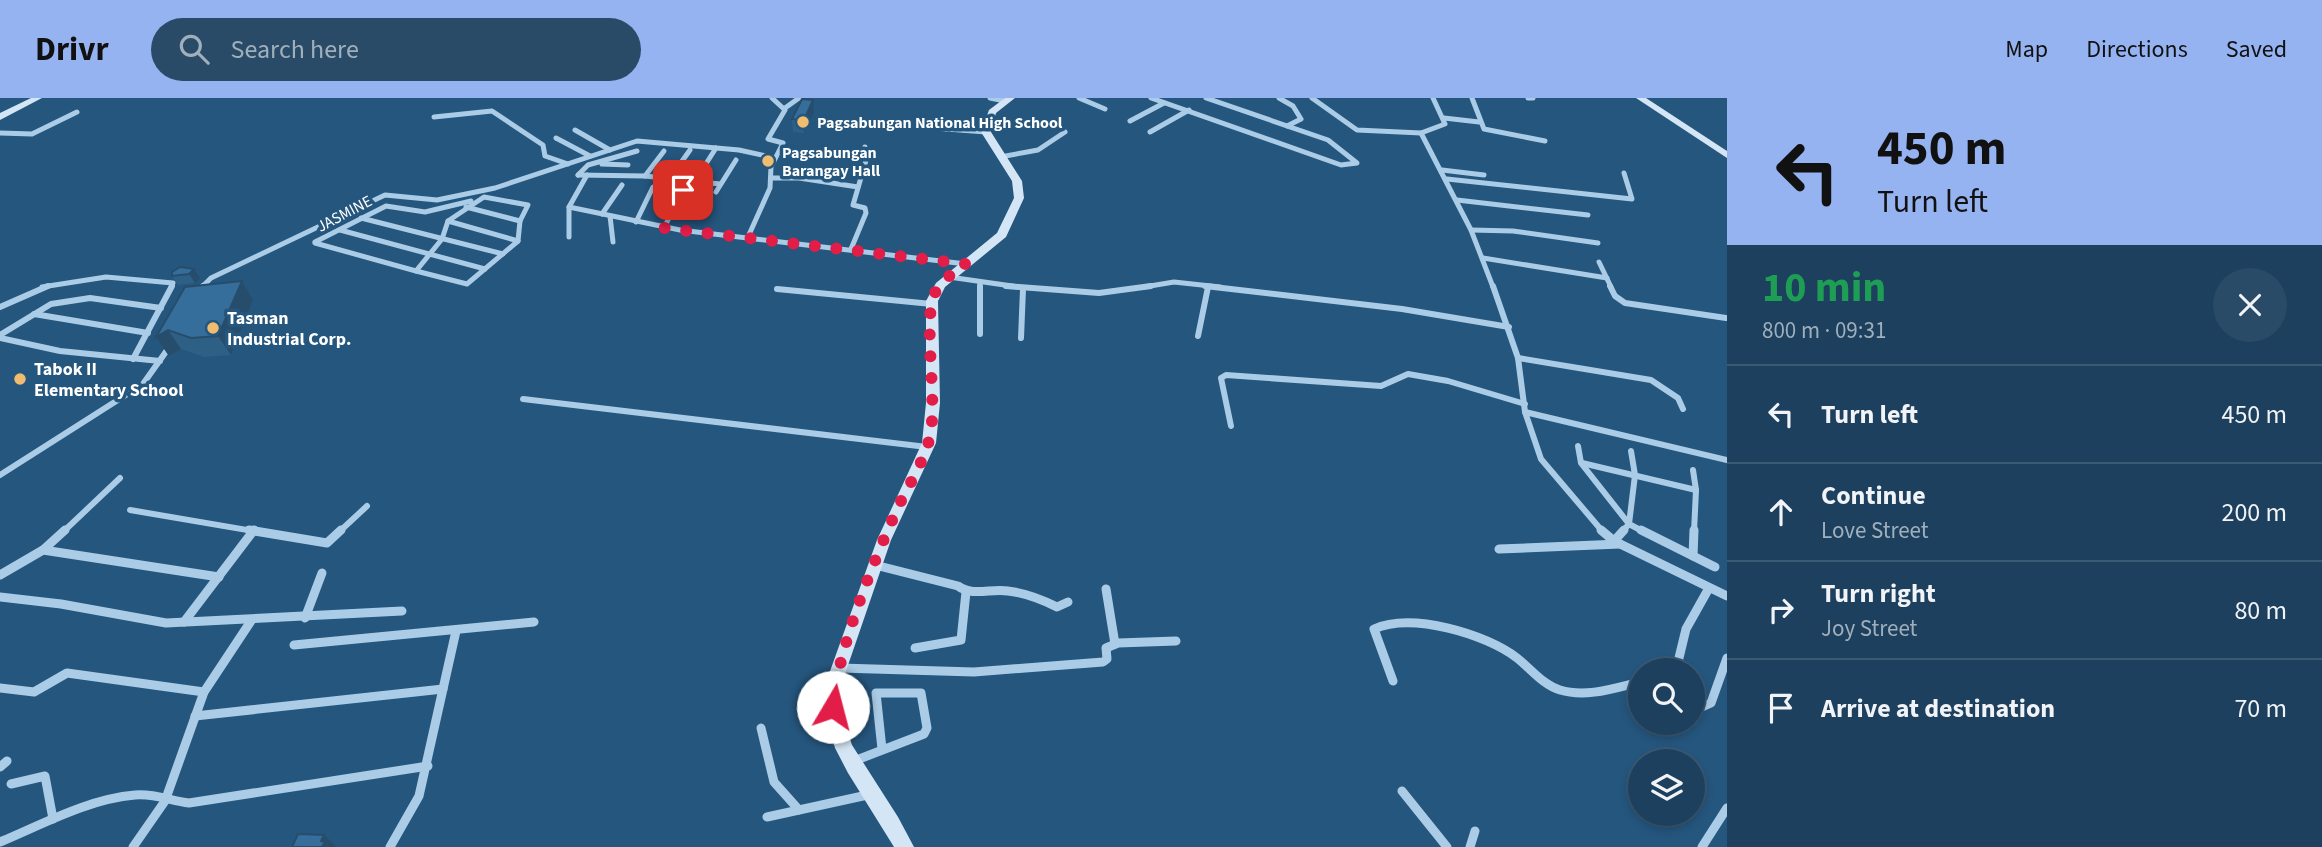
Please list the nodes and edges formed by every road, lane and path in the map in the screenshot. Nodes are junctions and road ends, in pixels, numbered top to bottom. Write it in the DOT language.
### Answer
graph roads {
  1 [pos="38,98"];
  2 [pos="799,98"];
  3 [pos="990,98"];
  4 [pos="1079,98"];
  5 [pos="1151,98"];
  6 [pos="1206,98"];
  7 [pos="1279,98"];
  8 [pos="1312,98"];
  9 [pos="1433,98"];
  10 [pos="1472,98"];
  11 [pos="1640,98"];
  12 [pos="775,99"];
  13 [pos="1008,99"];
  14 [pos="1164,103"];
  15 [pos="785,108"];
  16 [pos="1105,109"];
  17 [pos="1189,110"];
  18 [pos="77,112"];
  19 [pos="0,117"];
  20 [pos="434,117"];
  21 [pos="1444,118"];
  22 [pos="1130,121"];
  23 [pos="1479,122"];
  24 [pos="1287,126"];
  25 [pos="933,128"];
  26 [pos="575,130"];
  27 [pos="986,132"];
  28 [pos="1065,132"];
  29 [pos="1150,132"];
  30 [pos="0,133"];
  31 [pos="1421,133"];
  32 [pos="556,138"];
  33 [pos="1545,141"];
  34 [pos="865,147"];
  35 [pos="716,148"];
  36 [pos="610,150"];
  37 [pos="690,150"];
  38 [pos="664,151"];
  39 [pos="1727,155"];
  40 [pos="590,156"];
  41 [pos="1000,157"];
  42 [pos="775,158"];
  43 [pos="736,160"];
  44 [pos="594,163"];
  45 [pos="568,164"];
  46 [pos="628,165"];
  47 [pos="1442,170"];
  48 [pos="1624,173"];
  49 [pos="587,175"];
  50 [pos="620,175"];
  51 [pos="1484,175"];
  52 [pos="645,176"];
  53 [pos="670,178"];
  54 [pos="773,178"];
  55 [pos="1447,179"];
  56 [pos="695,181"];
  57 [pos="720,184"];
  58 [pos="622,185"];
  59 [pos="653,187"];
  60 [pos="858,187"];
  61 [pos="683,190"];
  62 [pos="716,192"];
  63 [pos="481,198"];
  64 [pos="1457,200"];
  65 [pos="466,207"];
  66 [pos="569,207"];
  67 [pos="348,214"];
  68 [pos="602,214"];
  69 [pos="1588,215"];
  70 [pos="610,216"];
  71 [pos="362,218"];
  72 [pos="448,221"];
  73 [pos="520,221"];
  74 [pos="636,222"];
  75 [pos="664,228"];
  76 [pos="340,229"];
  77 [pos="1471,230"];
  78 [pos="569,237"];
  79 [pos="748,237"];
  80 [pos="442,239"];
  81 [pos="518,240"];
  82 [pos="613,242"];
  83 [pos="1598,243"];
  84 [pos="851,249"];
  85 [pos="431,254"];
  86 [pos="503,254"];
  87 [pos="1483,258"];
  88 [pos="1599,262"];
  89 [pos="966,264"];
  90 [pos="485,269"];
  91 [pos="416,271"];
  92 [pos="948,277"];
  93 [pos="1607,278"];
  94 [pos="980,282"];
  95 [pos="1209,287"];
  96 [pos="777,289"];
  97 [pos="1023,289"];
  98 [pos="193,300"];
  99 [pos="932,304"];
  100 [pos="0,307"];
  101 [pos="162,307"];
  102 [pos="33,314"];
  103 [pos="1727,318"];
  104 [pos="1509,327"];
  105 [pos="148,333"];
  106 [pos="980,334"];
  107 [pos="0,336"];
  108 [pos="176,336"];
  109 [pos="1198,336"];
  110 [pos="1021,338"];
  111 [pos="1518,358"];
  112 [pos="133,359"];
  113 [pos="160,362"];
  114 [pos="523,399"];
  115 [pos="1525,408"];
  116 [pos="1683,410"];
  117 [pos="1231,426"];
  118 [pos="1578,446"];
  119 [pos="927,447"];
  120 [pos="1631,451"];
  121 [pos="1727,460"];
  122 [pos="1581,463"];
  123 [pos="1693,470"];
  124 [pos="0,475"];
  125 [pos="1635,475"];
  126 [pos="120,478"];
  127 [pos="1696,490"];
  128 [pos="367,506"];
  129 [pos="130,510"];
  130 [pos="1629,524"];
  131 [pos="255,529"];
  132 [pos="1618,542"];
  133 [pos="1499,549"];
  134 [pos="43,550"];
  135 [pos="1693,556"];
  136 [pos="875,565"];
  137 [pos="1715,567"];
  138 [pos="322,573"];
  139 [pos="0,575"];
  140 [pos="219,577"];
  141 [pos="1709,588"];
  142 [pos="1106,589"];
  143 [pos="966,592"];
  144 [pos="1727,596"];
  145 [pos="0,597"];
  146 [pos="1068,602"];
  147 [pos="402,611"];
  148 [pos="304,618"];
  149 [pos="251,621"];
  150 [pos="184,622"];
  151 [pos="534,622"];
  152 [pos="456,631"];
  153 [pos="1176,641"];
  154 [pos="1115,644"];
  155 [pos="294,645"];
  156 [pos="915,648"];
  157 [pos="1679,658"];
  158 [pos="1727,658"];
  159 [pos="839,668"];
  160 [pos="1393,681"];
  161 [pos="1628,684"];
  162 [pos="0,688"];
  163 [pos="443,689"];
  164 [pos="204,692"];
  165 [pos="1705,706"];
  166 [pos="195,716"];
  167 [pos="761,728"];
  168 [pos="882,748"];
  169 [pos="850,762"];
  170 [pos="428,766"];
  171 [pos="11,784"];
  172 [pos="1402,791"];
  173 [pos="872,794"];
  174 [pos="165,801"];
  175 [pos="1727,808"];
  176 [pos="799,810"];
  177 [pos="767,817"];
  178 [pos="53,819"];
  179 [pos="1475,831"];
  180 [pos="3,843"];
  181 [pos="133,847"];
  182 [pos="390,847"];
  183 [pos="904,847"];
  184 [pos="1447,847"];
  185 [pos="1470,847"];
  186 [pos="1702,847"];
  1 -- 19 [label="street"];
  2 -- 15 [label="street"];
  3 -- 13 [label="street"];
  4 -- 16 [label="street"];
  5 -- 14 [label="street"];
  6 -- 24 [label="street"];
  7 -- 24 [label="street"];
  8 -- 31 [label="street"];
  9 -- 21 [label="street"];
  10 -- 23 [label="street"];
  11 -- 39 [label="street"];
  12 -- 15 [label="street"];
  13 -- 27 [label="street"];
  14 -- 17 [label="street"];
  14 -- 22 [label="street"];
  15 -- 42 [label="street"];
  17 -- 24 [label="street"];
  17 -- 29 [label="street"];
  18 -- 30 [label="street"];
  20 -- 45 [label="street"];
  21 -- 23 [label="street"];
  21 -- 31 [label="street"];
  23 -- 33 [label="street"];
  25 -- 27 [label="street"];
  26 -- 36 [label="street"];
  27 -- 41 [label="street"];
  28 -- 41 [label="street"];
  31 -- 47 [label="street"];
  32 -- 40 [label="street"];
  34 -- 60 [label="street"];
  35 -- 36 [label="street"];
  35 -- 42 [label="street"];
  35 -- 56 [label="street"];
  36 -- 40 [label="street"];
  37 -- 53 [label="street"];
  38 -- 52 [label="street"];
  40 -- 45 [label="street"];
  41 -- 89 [label="street"];
  42 -- 54 [label="street"];
  43 -- 57 [label="street"];
  44 -- 46 [label="street"];
  44 -- 46 [label="street"];
  44 -- 49 [label="street"];
  45 -- 67 [label="street"];
  46 -- 50 [label="street"];
  47 -- 51 [label="street"];
  47 -- 55 [label="street"];
  48 -- 55 [label="street"];
  49 -- 50 [label="street"];
  49 -- 66 [label="street"];
  50 -- 52 [label="street"];
  52 -- 53 [label="street"];
  53 -- 56 [label="street"];
  54 -- 60 [label="street"];
  54 -- 79 [label="street"];
  55 -- 64 [label="street"];
  56 -- 57 [label="street"];
  57 -- 62 [label="street"];
  58 -- 68 [label="street"];
  59 -- 74 [label="street"];
  60 -- 84 [label="street"];
  61 -- 75 [label="street"];
  63 -- 65 [label="street"];
  63 -- 71 [label="street, JASMINE"];
  63 -- 73 [label="street"];
  64 -- 69 [label="street"];
  64 -- 77 [label="street"];
  65 -- 72 [label="street"];
  65 -- 73 [label="street"];
  66 -- 68 [label="street"];
  66 -- 78 [label="street"];
  67 -- 71 [label="street"];
  67 -- 98 [label="street"];
  68 -- 70 [label="street"];
  70 -- 74 [label="street"];
  70 -- 82 [label="street"];
  71 -- 76 [label="street, JASMINE"];
  71 -- 80 [label="street"];
  72 -- 80 [label="street"];
  72 -- 81 [label="street"];
  73 -- 81 [label="street"];
  74 -- 75 [label="street"];
  75 -- 79 [label="street"];
  76 -- 85 [label="street"];
  76 -- 91 [label="street, JASMINE"];
  77 -- 83 [label="street"];
  77 -- 87 [label="street"];
  79 -- 84 [label="street"];
  80 -- 85 [label="street"];
  80 -- 86 [label="street"];
  81 -- 86 [label="street"];
  84 -- 89 [label="street"];
  85 -- 90 [label="street"];
  85 -- 91 [label="street"];
  86 -- 90 [label="street"];
  87 -- 93 [label="street"];
  87 -- 104 [label="street"];
  88 -- 93 [label="street"];
  89 -- 92 [label="street"];
  90 -- 91 [label="street"];
  92 -- 94 [label="street"];
  92 -- 99 [label="street"];
  93 -- 103 [label="street"];
  94 -- 97 [label="street"];
  94 -- 106 [label="street"];
  95 -- 97 [label="street"];
  95 -- 104 [label="street"];
  95 -- 109 [label="street"];
  96 -- 99 [label="street"];
  97 -- 110 [label="street"];
  99 -- 119 [label="street"];
  100 -- 101 [label="street"];
  101 -- 102 [label="street"];
  101 -- 105 [label="street"];
  102 -- 105 [label="street"];
  102 -- 107 [label="street"];
  104 -- 111 [label="street"];
  105 -- 112 [label="street"];
  107 -- 112 [label="street"];
  108 -- 113 [label="street"];
  111 -- 115 [label="street"];
  111 -- 116 [label="street"];
  112 -- 113 [label="street"];
  113 -- 124 [label="street"];
  114 -- 119 [label="street"];
  115 -- 117 [label="street"];
  115 -- 121 [label="street"];
  115 -- 132 [label="street"];
  118 -- 122 [label="street"];
  119 -- 136 [label="street"];
  120 -- 125 [label="street"];
  122 -- 125 [label="street"];
  122 -- 130 [label="street"];
  123 -- 127 [label="street"];
  125 -- 127 [label="street"];
  125 -- 130 [label="street"];
  126 -- 134 [label="street"];
  127 -- 135 [label="street"];
  128 -- 131 [label="street"];
  129 -- 131 [label="street"];
  130 -- 132 [label="street"];
  130 -- 135 [label="street"];
  131 -- 140 [label="street"];
  132 -- 133 [label="street"];
  132 -- 141 [label="street"];
  134 -- 139 [label="street"];
  134 -- 140 [label="street"];
  135 -- 137 [label="street"];
  136 -- 143 [label="street"];
  136 -- 159 [label="street"];
  138 -- 148 [label="street"];
  140 -- 150 [label="street"];
  141 -- 144 [label="street"];
  141 -- 157 [label="street"];
  142 -- 154 [label="street"];
  143 -- 146 [label="street"];
  143 -- 156 [label="street"];
  145 -- 150 [label="street"];
  147 -- 148 [label="street"];
  148 -- 149 [label="street"];
  149 -- 150 [label="street"];
  149 -- 164 [label="street"];
  151 -- 152 [label="street"];
  152 -- 155 [label="street"];
  152 -- 163 [label="street"];
  153 -- 154 [label="street"];
  154 -- 159 [label="street"];
  158 -- 165 [label="street"];
  159 -- 169 [label="street"];
  160 -- 161 [label="street"];
  162 -- 164 [label="street"];
  163 -- 166 [label="street"];
  163 -- 170 [label="street"];
  164 -- 166 [label="street"];
  166 -- 174 [label="street"];
  167 -- 176 [label="street"];
  168 -- 168 [label="street"];
  168 -- 169 [label="street"];
  169 -- 173 [label="street"];
  170 -- 174 [label="street"];
  170 -- 182 [label="street"];
  171 -- 178 [label="street"];
  172 -- 184 [label="street"];
  173 -- 176 [label="street"];
  173 -- 183 [label="street"];
  174 -- 178 [label="street"];
  174 -- 181 [label="street"];
  175 -- 186 [label="street"];
  176 -- 177 [label="street"];
  178 -- 180 [label="street"];
  179 -- 185 [label="street"];
}
